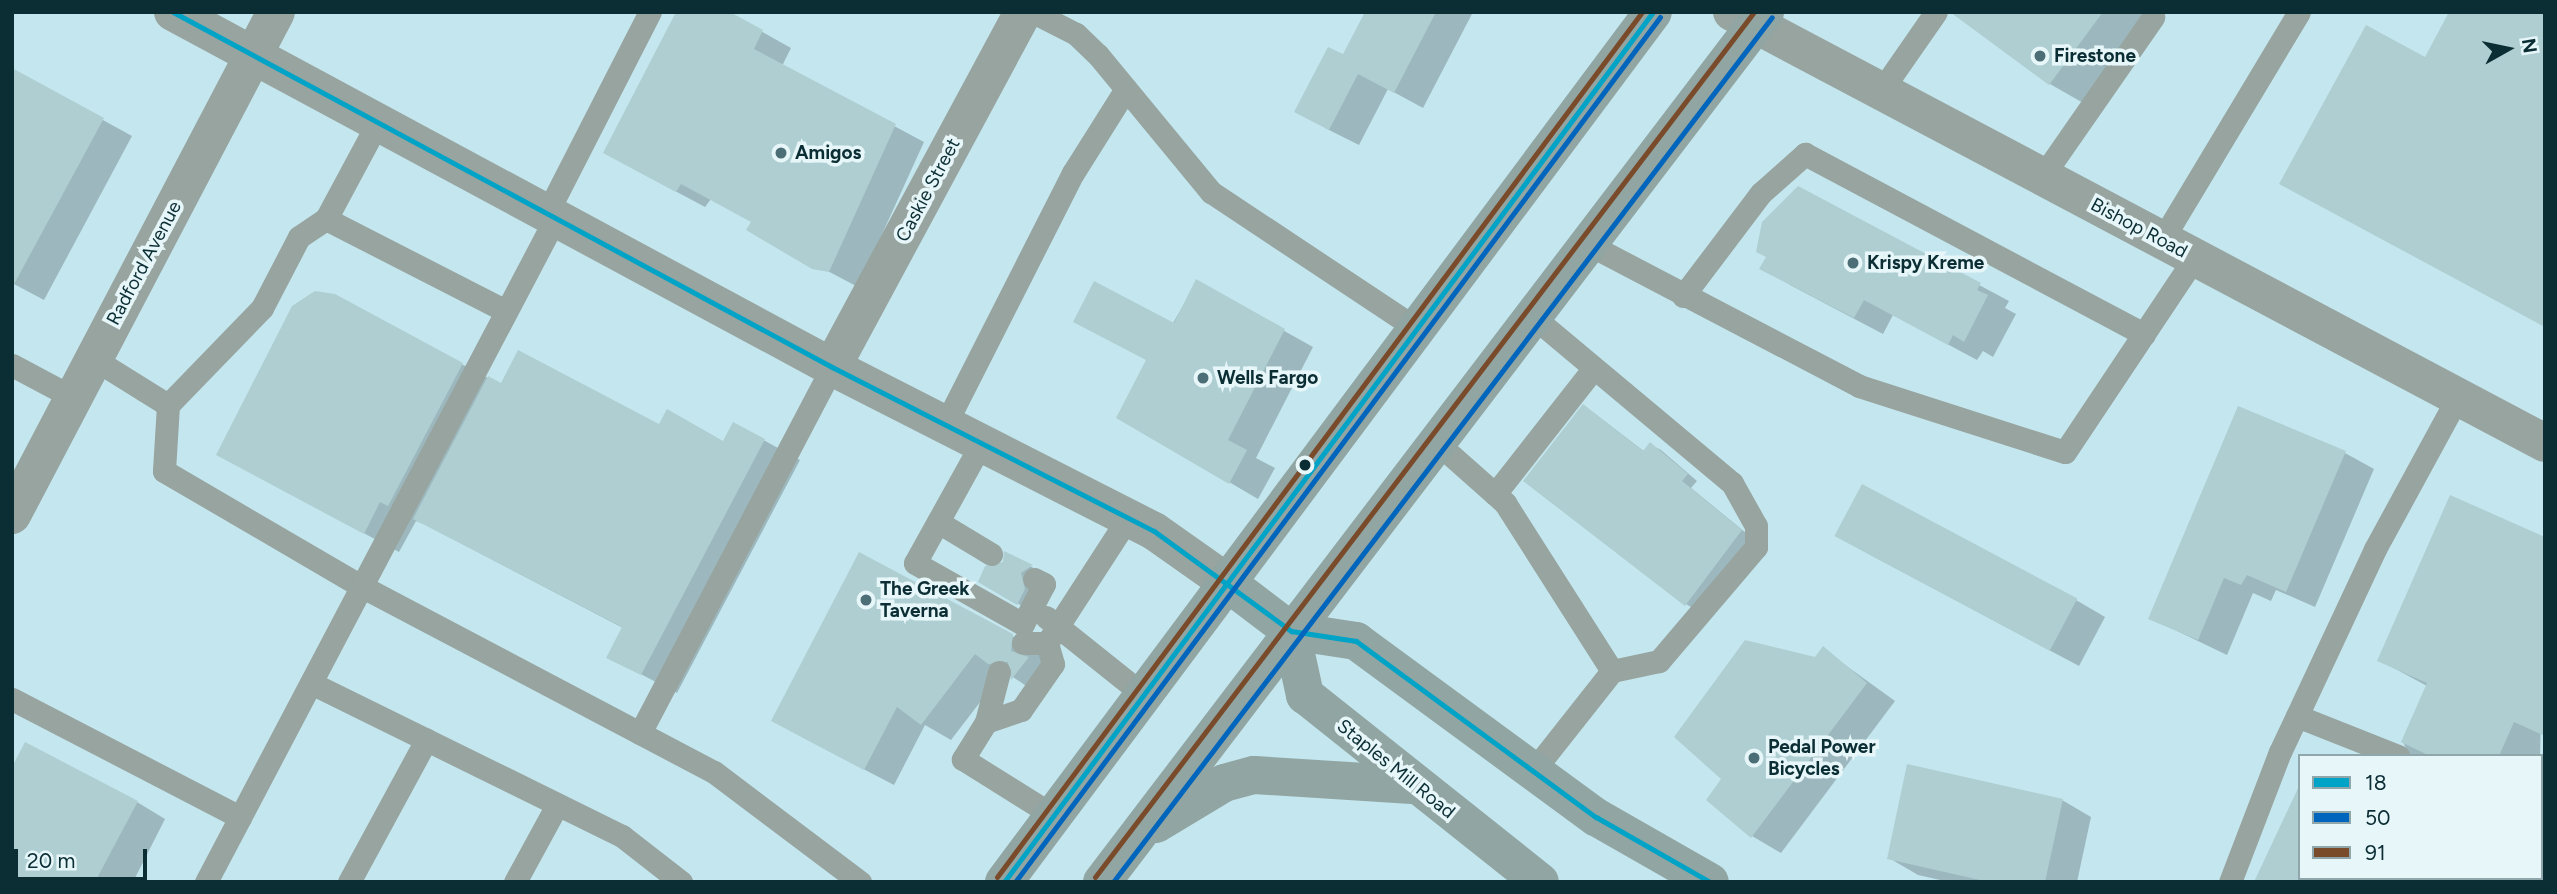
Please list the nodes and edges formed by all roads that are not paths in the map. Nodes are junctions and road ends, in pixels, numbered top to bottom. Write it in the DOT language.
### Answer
graph roads {
  1 [pos="173,12"];
  2 [pos="275,12"];
  3 [pos="650,12"];
  4 [pos="1023,12"];
  5 [pos="1033,12"];
  6 [pos="1653,12"];
  7 [pos="1936,12"];
  8 [pos="2299,12"];
  9 [pos="1751,16"];
  10 [pos="2153,17"];
  11 [pos="250,59"];
  12 [pos="1126,89"];
  13 [pos="1881,91"];
  14 [pos="377,124"];
  15 [pos="2042,177"];
  16 [pos="551,215"];
  17 [pos="326,219"];
  18 [pos="1586,243"];
  19 [pos="2178,249"];
  20 [pos="1683,296"];
  21 [pos="506,311"];
  22 [pos="1531,315"];
  23 [pos="1420,331"];
  24 [pos="2144,334"];
  25 [pos="94,359"];
  26 [pos="12,365"];
  27 [pos="832,367"];
  28 [pos="1593,369"];
  29 [pos="2458,397"];
  30 [pos="74,398"];
  31 [pos="168,405"];
  32 [pos="945,425"];
  33 [pos="1436,441"];
  34 [pos="2545,443"];
  35 [pos="981,444"];
  36 [pos="1494,494"];
  37 [pos="12,515"];
  38 [pos="1128,518"];
  39 [pos="938,522"];
  40 [pos="991,554"];
  41 [pos="1034,579"];
  42 [pos="1229,584"];
  43 [pos="361,586"];
  44 [pos="1031,609"];
  45 [pos="1291,631"];
  46 [pos="1053,634"];
  47 [pos="1023,643"];
  48 [pos="1612,671"];
  49 [pos="999,672"];
  50 [pos="311,683"];
  51 [pos="1145,696"];
  52 [pos="12,699"];
  53 [pos="2297,716"];
  54 [pos="986,722"];
  55 [pos="640,733"];
  56 [pos="426,740"];
  57 [pos="2393,754"];
  58 [pos="1533,771"];
  59 [pos="1412,785"];
  60 [pos="557,804"];
  61 [pos="1054,816"];
  62 [pos="240,817"];
  63 [pos="1136,836"];
  64 [pos="206,882"];
  65 [pos="349,882"];
  66 [pos="515,882"];
  67 [pos="681,882"];
  68 [pos="860,882"];
  69 [pos="1004,882"];
  70 [pos="1102,882"];
  71 [pos="1540,882"];
  72 [pos="1710,882"];
  73 [pos="2230,882"];
  1 -- 11 [label="street"];
  2 -- 11 [label="street, Radford Avenue"];
  3 -- 16 [label="lane"];
  4 -- 27 [label="street, Caskie Street"];
  5 -- 12 [label="lane"];
  6 -- 23 [label="main road"];
  7 -- 13 [label="lane"];
  8 -- 19 [label="lane"];
  9 -- 13 [label="street, Bishop Road"];
  9 -- 18 [label="main road"];
  10 -- 15 [label="lane"];
  11 -- 14 [label="street"];
  11 -- 25 [label="street, Radford Avenue"];
  12 -- 23 [label="lane"];
  12 -- 32 [label="lane"];
  13 -- 15 [label="street, Bishop Road"];
  14 -- 16 [label="street"];
  14 -- 17 [label="lane"];
  15 -- 19 [label="street, Bishop Road"];
  16 -- 21 [label="lane"];
  16 -- 27 [label="street"];
  17 -- 21 [label="lane"];
  17 -- 31 [label="lane"];
  18 -- 20 [label="lane"];
  18 -- 22 [label="main road"];
  19 -- 24 [label="lane"];
  19 -- 29 [label="street, Bishop Road"];
  20 -- 24 [label="lane"];
  20 -- 24 [label="lane"];
  21 -- 43 [label="lane"];
  22 -- 28 [label="lane"];
  22 -- 33 [label="main road"];
  23 -- 42 [label="main road"];
  25 -- 30 [label="street, Radford Avenue"];
  25 -- 31 [label="lane"];
  26 -- 30 [label="lane"];
  27 -- 32 [label="street"];
  27 -- 55 [label="lane"];
  28 -- 36 [label="lane"];
  28 -- 48 [label="lane"];
  29 -- 34 [label="street, Bishop Road"];
  29 -- 53 [label="lane"];
  30 -- 37 [label="street, Radford Avenue"];
  31 -- 43 [label="lane"];
  32 -- 35 [label="street"];
  33 -- 36 [label="lane"];
  33 -- 45 [label="main road"];
  35 -- 38 [label="street"];
  35 -- 39 [label="lane"];
  36 -- 48 [label="lane"];
  38 -- 42 [label="street"];
  38 -- 46 [label="lane"];
  39 -- 40 [label="lane"];
  39 -- 44 [label="lane"];
  41 -- 44 [label="lane"];
  42 -- 45 [label="main road"];
  42 -- 51 [label="main road"];
  43 -- 50 [label="lane"];
  43 -- 55 [label="lane"];
  44 -- 46 [label="lane"];
  45 -- 58 [label="main road"];
  45 -- 59 [label="main road, Staples Mill Road"];
  45 -- 63 [label="main road"];
  46 -- 47 [label="lane"];
  46 -- 51 [label="lane"];
  46 -- 54 [label="lane"];
  48 -- 58 [label="lane"];
  49 -- 54 [label="lane"];
  50 -- 56 [label="lane"];
  50 -- 62 [label="lane"];
  51 -- 61 [label="main road"];
  52 -- 62 [label="lane"];
  53 -- 57 [label="lane"];
  53 -- 73 [label="lane"];
  54 -- 61 [label="lane"];
  55 -- 68 [label="lane"];
  56 -- 60 [label="lane"];
  56 -- 65 [label="lane"];
  58 -- 72 [label="main road"];
  59 -- 63 [label="main road"];
  59 -- 71 [label="main road, Staples Mill Road"];
  60 -- 66 [label="lane"];
  60 -- 67 [label="lane"];
  61 -- 69 [label="main road"];
  62 -- 64 [label="lane"];
  63 -- 70 [label="main road"];
}
